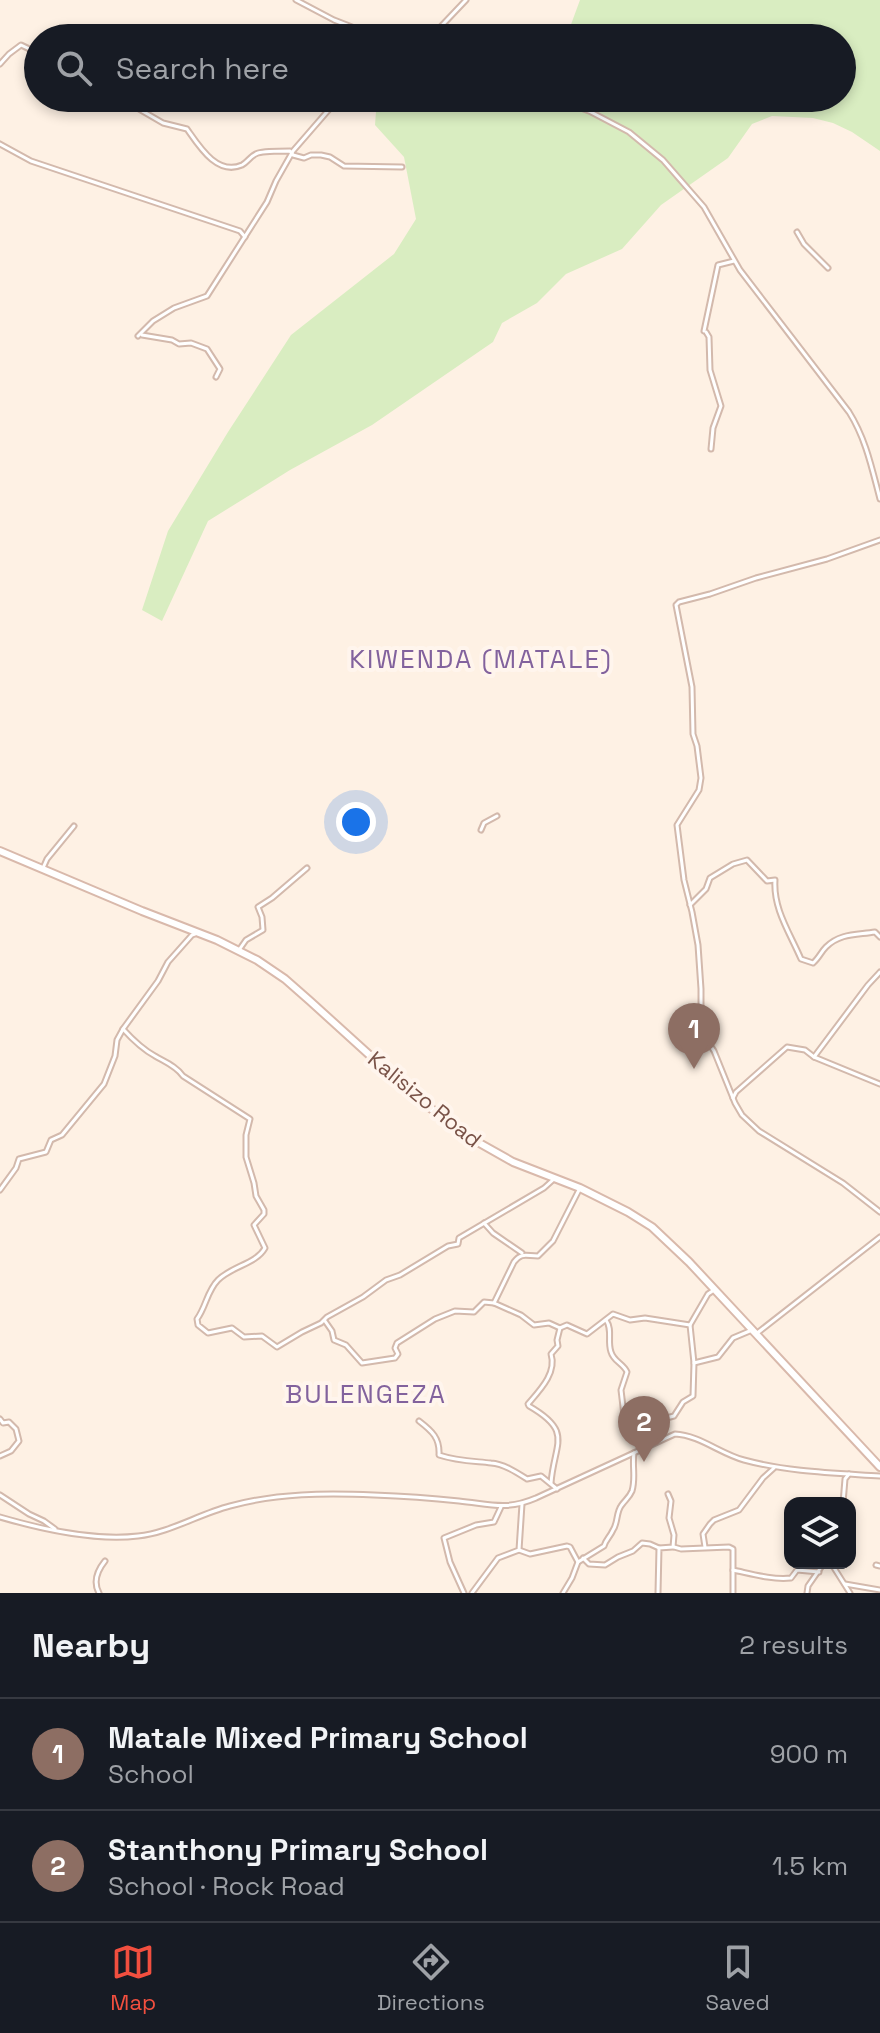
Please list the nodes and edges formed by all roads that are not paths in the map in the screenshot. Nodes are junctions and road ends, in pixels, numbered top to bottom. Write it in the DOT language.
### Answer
graph roads {
  1 [pos="296,0"];
  2 [pos="466,0"];
  3 [pos="344,24"];
  4 [pos="443,24"];
  5 [pos="24,46"];
  6 [pos="0,64"];
  7 [pos="144,112"];
  8 [pos="327,112"];
  9 [pos="591,112"];
  10 [pos="0,144"];
  11 [pos="293,155"];
  12 [pos="402,167"];
  13 [pos="797,232"];
  14 [pos="245,237"];
  15 [pos="734,261"];
  16 [pos="828,268"];
  17 [pos="216,377"];
  18 [pos="711,449"];
  19 [pos="880,499"];
  20 [pos="880,540"];
  21 [pos="497,816"];
  22 [pos="74,826"];
  23 [pos="481,830"];
  24 [pos="0,851"];
  25 [pos="307,868"];
  26 [pos="43,869"];
  27 [pos="690,905"];
  28 [pos="203,934"];
  29 [pos="880,937"];
  30 [pos="239,950"];
  31 [pos="880,972"];
  32 [pos="123,1029"];
  33 [pos="814,1057"];
  34 [pos="880,1084"];
  35 [pos="733,1098"];
  36 [pos="554,1179"];
  37 [pos="580,1188"];
  38 [pos="0,1190"];
  39 [pos="880,1212"];
  40 [pos="484,1223"];
  41 [pos="880,1237"];
  42 [pos="523,1254"];
  43 [pos="715,1289"];
  44 [pos="494,1303"];
  45 [pos="606,1320"];
  46 [pos="324,1321"];
  47 [pos="690,1325"];
  48 [pos="560,1328"];
  49 [pos="754,1332"];
  50 [pos="694,1363"];
  51 [pos="0,1419"];
  52 [pos="419,1421"];
  53 [pos="650,1445"];
  54 [pos="645,1447"];
  55 [pos="634,1453"];
  56 [pos="0,1456"];
  57 [pos="776,1467"];
  58 [pos="880,1467"];
  59 [pos="849,1474"];
  60 [pos="880,1476"];
  61 [pos="551,1483"];
  62 [pos="557,1489"];
  63 [pos="668,1494"];
  64 [pos="0,1495"];
  65 [pos="844,1497"];
  66 [pos="522,1504"];
  67 [pos="501,1507"];
  68 [pos="0,1517"];
  69 [pos="58,1531"];
  70 [pos="673,1547"];
  71 [pos="705,1547"];
  72 [pos="659,1548"];
  73 [pos="519,1550"];
  74 [pos="583,1558"];
  75 [pos="105,1561"];
  76 [pos="578,1562"];
  77 [pos="821,1569"];
  78 [pos="835,1569"];
  79 [pos="733,1570"];
  80 [pos="819,1572"];
  81 [pos="845,1584"];
  82 [pos="880,1590"];
  83 [pos="99,1593"];
  84 [pos="464,1593"];
  85 [pos="472,1593"];
  86 [pos="563,1593"];
  87 [pos="658,1593"];
  88 [pos="733,1593"];
  89 [pos="807,1593"];
  90 [pos="850,1593"];
  1 -- 3 [label="street"];
  2 -- 4 [label="street"];
  5 -- 6 [label="street"];
  7 -- 11 [label="street"];
  8 -- 11 [label="street"];
  9 -- 15 [label="street"];
  10 -- 14 [label="street"];
  11 -- 12 [label="street"];
  11 -- 14 [label="street"];
  13 -- 16 [label="street"];
  14 -- 17 [label="street"];
  15 -- 18 [label="street"];
  15 -- 19 [label="street"];
  20 -- 27 [label="street"];
  21 -- 23 [label="street"];
  22 -- 26 [label="street"];
  24 -- 26 [label="street, Kalisizo Road"];
  25 -- 30 [label="street"];
  26 -- 28 [label="street, Kalisizo Road"];
  27 -- 29 [label="street"];
  27 -- 35 [label="street"];
  28 -- 30 [label="street, Kalisizo Road"];
  28 -- 32 [label="street"];
  30 -- 36 [label="street, Kalisizo Road"];
  31 -- 33 [label="street"];
  32 -- 38 [label="street"];
  32 -- 46 [label="street"];
  33 -- 34 [label="street"];
  33 -- 35 [label="street"];
  35 -- 39 [label="street"];
  36 -- 37 [label="street, Kalisizo Road"];
  36 -- 40 [label="street"];
  37 -- 42 [label="street"];
  37 -- 43 [label="street, Kalisizo Road"];
  40 -- 42 [label="street"];
  40 -- 46 [label="street"];
  41 -- 49 [label="street"];
  42 -- 44 [label="street"];
  43 -- 47 [label="street"];
  43 -- 49 [label="street, Kalisizo Road"];
  44 -- 46 [label="street"];
  44 -- 48 [label="street"];
  45 -- 47 [label="street"];
  45 -- 48 [label="street"];
  45 -- 54 [label="street"];
  47 -- 50 [label="street"];
  48 -- 61 [label="street"];
  49 -- 50 [label="street"];
  49 -- 58 [label="street, Kalisizo Road"];
  50 -- 53 [label="street"];
  51 -- 56 [label="street"];
  52 -- 61 [label="street"];
  53 -- 54 [label="street"];
  53 -- 57 [label="street"];
  54 -- 55 [label="street"];
  55 -- 62 [label="street"];
  55 -- 74 [label="street"];
  57 -- 59 [label="street"];
  57 -- 71 [label="street"];
  59 -- 60 [label="street"];
  59 -- 65 [label="street"];
  61 -- 62 [label="street"];
  62 -- 66 [label="street"];
  63 -- 70 [label="street"];
  64 -- 69 [label="street"];
  66 -- 67 [label="street"];
  66 -- 73 [label="street"];
  67 -- 69 [label="street"];
  67 -- 84 [label="street"];
  68 -- 69 [label="street"];
  70 -- 71 [label="street"];
  70 -- 72 [label="street"];
  71 -- 79 [label="street"];
  72 -- 74 [label="street"];
  72 -- 87 [label="street"];
  73 -- 76 [label="street"];
  73 -- 85 [label="street"];
  74 -- 76 [label="street"];
  75 -- 83 [label="street"];
  76 -- 86 [label="street"];
  77 -- 80 [label="street"];
  78 -- 81 [label="street"];
  79 -- 80 [label="street"];
  79 -- 88 [label="street"];
  80 -- 89 [label="street"];
  81 -- 82 [label="street"];
  81 -- 90 [label="street"];
}
